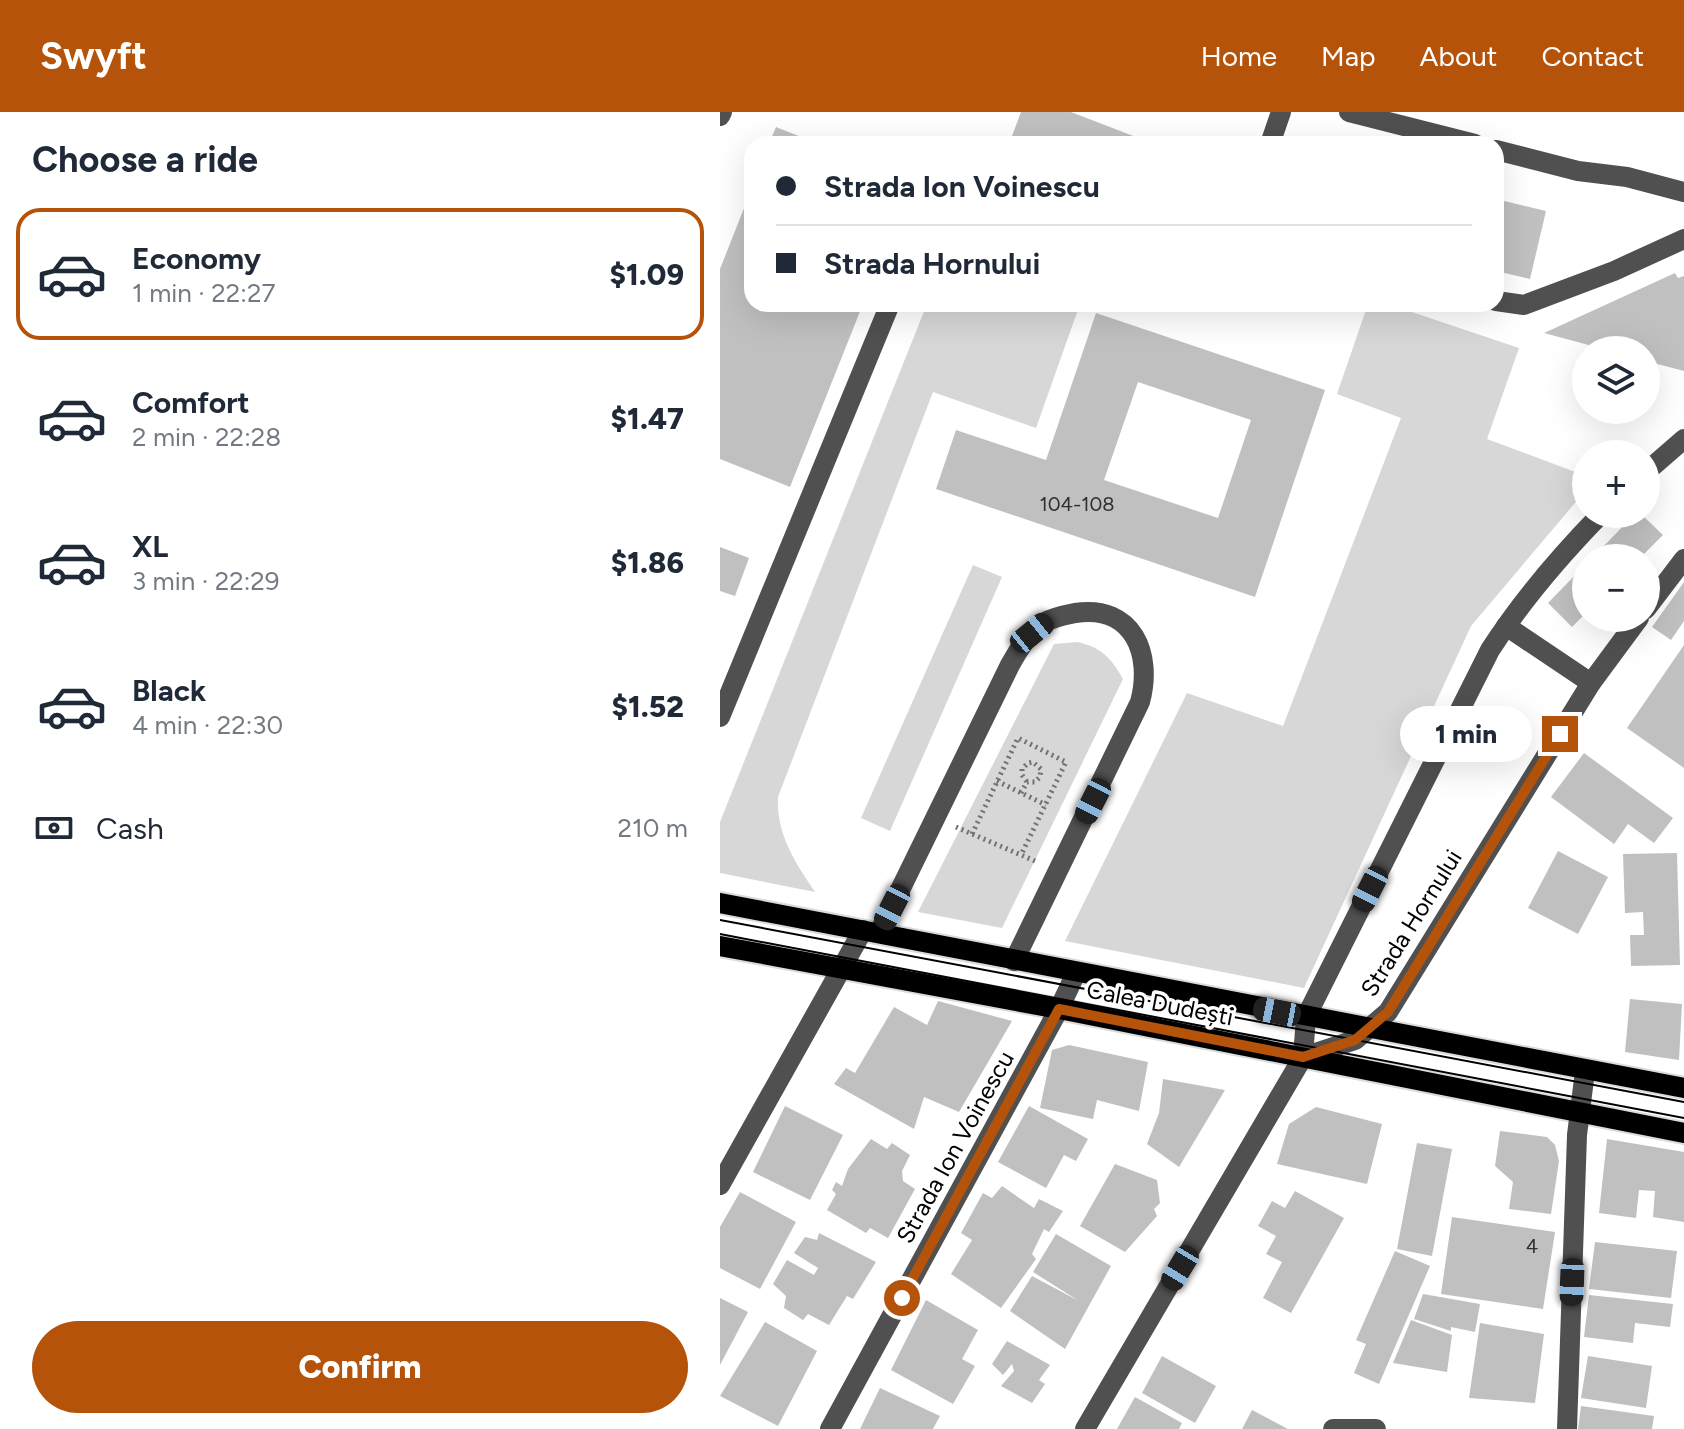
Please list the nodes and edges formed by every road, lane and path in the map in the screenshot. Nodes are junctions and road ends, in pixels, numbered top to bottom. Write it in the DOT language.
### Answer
graph roads {
  1 [pos="1281,112"];
  2 [pos="1349,112"];
  3 [pos="1273,136"];
  4 [pos="1444,136"];
  5 [pos="1504,152"];
  6 [pos="1684,192"];
  7 [pos="1684,239"];
  8 [pos="1504,302"];
  9 [pos="887,312"];
  10 [pos="1684,439"];
  11 [pos="1660,460"];
  12 [pos="1587,528"];
  13 [pos="1684,559"];
  14 [pos="1660,591"];
  15 [pos="1506,626"];
  16 [pos="1629,632"];
  17 [pos="1591,683"];
  18 [pos="720,717"];
  19 [pos="1043,751"];
  20 [pos="1037,764"];
  21 [pos="997,781"];
  22 [pos="1027,782"];
  23 [pos="1021,793"];
  24 [pos="1046,805"];
  25 [pos="936,817"];
  26 [pos="972,834"];
  27 [pos="1021,855"];
  28 [pos="1058,871"];
  29 [pos="720,903"];
  30 [pos="871,932"];
  31 [pos="720,946"];
  32 [pos="1014,961"];
  33 [pos="842,968"];
  34 [pos="1076,973"];
  35 [pos="1059,1009"];
  36 [pos="1306,1017"];
  37 [pos="1369,1029"];
  38 [pos="1303,1057"];
  39 [pos="1585,1071"];
  40 [pos="1684,1088"];
  41 [pos="1579,1113"];
  42 [pos="1684,1133"];
  43 [pos="720,1185"];
  44 [pos="830,1429"];
  45 [pos="1085,1429"];
  46 [pos="1333,1429"];
  47 [pos="1376,1429"];
  48 [pos="1567,1429"];
  1 -- 3 [label="street"];
  2 -- 4 [label="street"];
  5 -- 6 [label="street"];
  7 -- 8 [label="street"];
  9 -- 18 [label="street"];
  10 -- 11 [label="street"];
  12 -- 15 [label="street, Strada Hornului"];
  13 -- 14 [label="street"];
  15 -- 17 [label="street"];
  15 -- 36 [label="street, Strada Hornului"];
  16 -- 17 [label="street, Strada Hornului"];
  17 -- 37 [label="street, Strada Hornului"];
  19 -- 20 [label="path"];
  19 -- 21 [label="path"];
  19 -- 24 [label="path"];
  20 -- 22 [label="path"];
  20 -- 22 [label="path"];
  21 -- 23 [label="path"];
  21 -- 26 [label="path"];
  22 -- 23 [label="path"];
  23 -- 24 [label="path"];
  24 -- 27 [label="path"];
  25 -- 26 [label="path"];
  25 -- 28 [label="street"];
  25 -- 30 [label="street"];
  26 -- 27 [label="path"];
  27 -- 28 [label="path"];
  28 -- 32 [label="street"];
  29 -- 30 [label="main road, Calea Dudești"];
  30 -- 32 [label="main road, Calea Dudești"];
  30 -- 33 [label="street"];
  31 -- 33 [label="main road, Calea Dudești"];
  32 -- 34 [label="main road, Calea Dudești"];
  33 -- 35 [label="main road, Calea Dudești"];
  33 -- 43 [label="street"];
  34 -- 35 [label="street, Strada Ion Voinescu"];
  34 -- 36 [label="main road, Calea Dudești"];
  35 -- 38 [label="main road, Calea Dudești"];
  35 -- 44 [label="street, Strada Ion Voinescu"];
  36 -- 37 [label="main road, Calea Dudești"];
  36 -- 38 [label="street, Strada Hornului"];
  37 -- 38 [label="street, Strada Hornului"];
  37 -- 39 [label="main road, Calea Dudești"];
  38 -- 41 [label="main road, Calea Dudești"];
  38 -- 45 [label="street"];
  39 -- 40 [label="main road, Calea Dudești"];
  39 -- 41 [label="street"];
  41 -- 42 [label="main road, Calea Dudești"];
  41 -- 48 [label="street"];
  46 -- 47 [label="street"];
}
